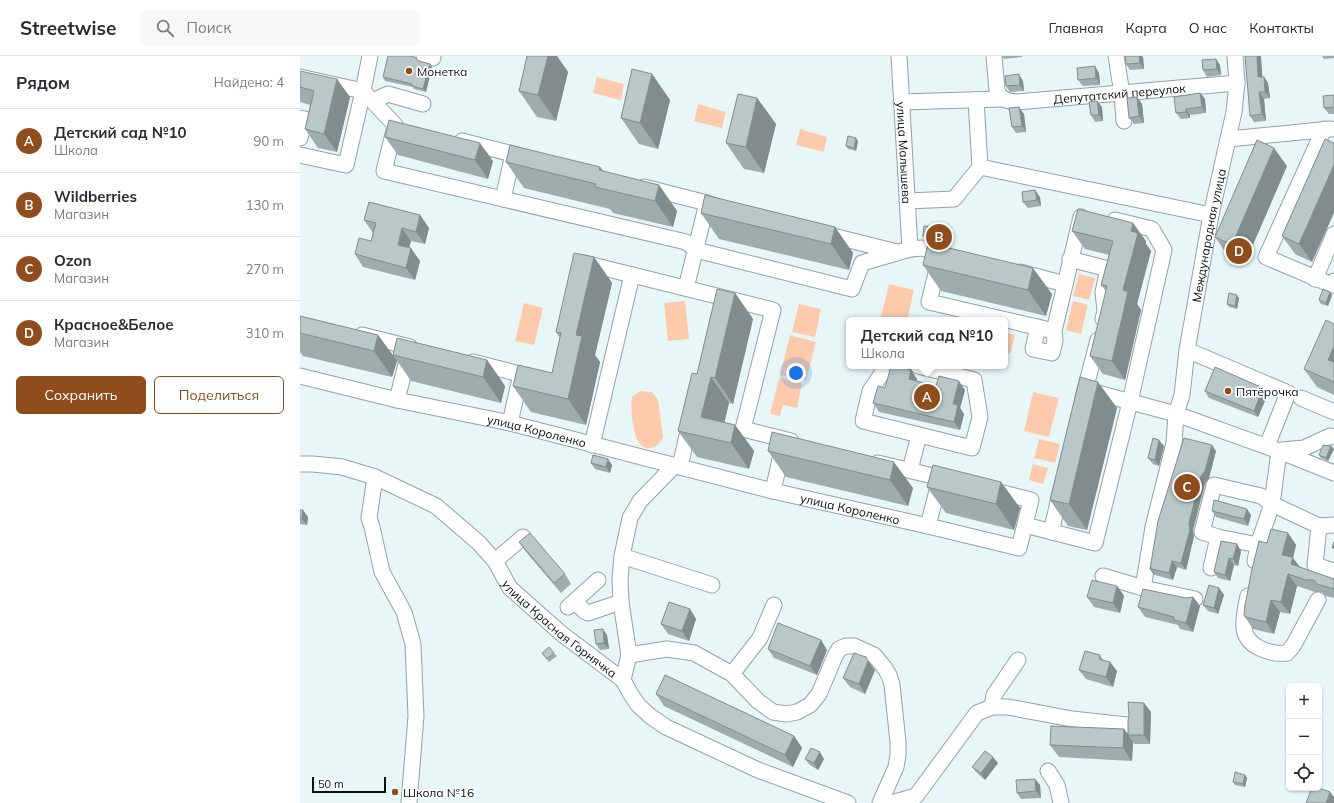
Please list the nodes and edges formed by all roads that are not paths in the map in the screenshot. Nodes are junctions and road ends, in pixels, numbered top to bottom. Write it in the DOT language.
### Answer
graph roads {
  1 [pos="370,56"];
  2 [pos="899,56"];
  3 [pos="994,56"];
  4 [pos="1116,56"];
  5 [pos="1235,56"];
  6 [pos="300,77"];
  7 [pos="1236,83"];
  8 [pos="1122,94"];
  9 [pos="368,96"];
  10 [pos="1002,99"];
  11 [pos="976,100"];
  12 [pos="901,102"];
  13 [pos="423,104"];
  14 [pos="300,118"];
  15 [pos="1124,121"];
  16 [pos="396,125"];
  17 [pos="410,129"];
  18 [pos="1329,129"];
  19 [pos="300,138"];
  20 [pos="447,138"];
  21 [pos="1228,139"];
  22 [pos="513,154"];
  23 [pos="300,155"];
  24 [pos="544,162"];
  25 [pos="980,167"];
  26 [pos="628,183"];
  27 [pos="503,199"];
  28 [pos="907,201"];
  29 [pos="707,203"];
  30 [pos="730,209"];
  31 [pos="1211,215"];
  32 [pos="814,231"];
  33 [pos="1334,234"];
  34 [pos="696,250"];
  35 [pos="904,251"];
  36 [pos="941,253"];
  37 [pos="958,257"];
  38 [pos="1070,259"];
  39 [pos="1004,269"];
  40 [pos="632,275"];
  41 [pos="580,278"];
  42 [pos="1315,279"];
  43 [pos="1334,280"];
  44 [pos="1065,284"];
  45 [pos="686,288"];
  46 [pos="720,297"];
  47 [pos="717,312"];
  48 [pos="994,317"];
  49 [pos="1008,320"];
  50 [pos="1038,327"];
  51 [pos="1054,331"];
  52 [pos="351,332"];
  53 [pos="410,347"];
  54 [pos="424,350"];
  55 [pos="1187,350"];
  56 [pos="461,359"];
  57 [pos="885,369"];
  58 [pos="930,369"];
  59 [pos="522,374"];
  60 [pos="300,376"];
  61 [pos="548,381"];
  62 [pos="1085,390"];
  63 [pos="1301,398"];
  64 [pos="397,400"];
  65 [pos="1130,402"];
  66 [pos="693,409"];
  67 [pos="1080,412"];
  68 [pos="1334,412"];
  69 [pos="1176,414"];
  70 [pos="510,423"];
  71 [pos="920,434"];
  72 [pos="1334,437"];
  73 [pos="784,440"];
  74 [pos="802,444"];
  75 [pos="592,445"];
  76 [pos="1273,449"];
  77 [pos="864,459"];
  78 [pos="300,464"];
  79 [pos="677,466"];
  80 [pos="910,470"];
  81 [pos="1334,473"];
  82 [pos="374,477"];
  83 [pos="941,478"];
  84 [pos="1064,479"];
  85 [pos="963,484"];
  86 [pos="978,487"];
  87 [pos="773,491"];
  88 [pos="1272,504"];
  89 [pos="1025,525"];
  90 [pos="1327,525"];
  91 [pos="928,526"];
  92 [pos="1051,532"];
  93 [pos="523,537"];
  94 [pos="1218,537"];
  95 [pos="1258,545"];
  96 [pos="622,556"];
  97 [pos="495,561"];
  98 [pos="1211,568"];
  99 [pos="1334,571"];
  100 [pos="1103,576"];
  101 [pos="598,580"];
  102 [pos="712,585"];
  103 [pos="1143,588"];
  104 [pos="1195,599"];
  105 [pos="1318,600"];
  106 [pos="621,602"];
  107 [pos="774,605"];
  108 [pos="629,655"];
  109 [pos="1018,660"];
  110 [pos="732,674"];
  111 [pos="624,680"];
  112 [pos="992,707"];
  113 [pos="1127,725"];
  114 [pos="1048,771"];
  115 [pos="916,800"];
  116 [pos="409,803"];
  117 [pos="848,803"];
  118 [pos="880,803"];
  119 [pos="891,803"];
  120 [pos="1061,803"];
  1 -- 9 [label="street"];
  2 -- 12 [label="street, улица Малышева"];
  3 -- 10 [label="street"];
  4 -- 8 [label="street"];
  5 -- 7 [label="street, Международная улица"];
  6 -- 9 [label="street"];
  7 -- 8 [label="street, Депутатский переулок"];
  7 -- 21 [label="street, Международная улица"];
  8 -- 10 [label="street, Депутатский переулок"];
  8 -- 15 [label="street"];
  9 -- 13 [label="street"];
  9 -- 16 [label="street"];
  9 -- 23 [label="street"];
  10 -- 11 [label="street, Депутатский переулок"];
  11 -- 12 [label="street, Депутатский переулок"];
  11 -- 25 [label="street"];
  12 -- 28 [label="street, улица Малышева"];
  14 -- 19 [label="street"];
  16 -- 17 [label="street"];
  16 -- 27 [label="street"];
  18 -- 21 [label="street"];
  18 -- 42 [label="street"];
  20 -- 22 [label="street"];
  21 -- 31 [label="street, Международная улица"];
  22 -- 24 [label="street"];
  22 -- 27 [label="street"];
  25 -- 28 [label="street"];
  25 -- 31 [label="street"];
  26 -- 29 [label="street"];
  27 -- 34 [label="street"];
  28 -- 35 [label="street, улица Малышева"];
  29 -- 30 [label="street"];
  29 -- 34 [label="street"];
  31 -- 55 [label="street, Международная улица"];
  32 -- 35 [label="street"];
  33 -- 42 [label="street"];
  34 -- 35 [label="street"];
  34 -- 45 [label="street"];
  35 -- 36 [label="street"];
  36 -- 37 [label="street"];
  36 -- 48 [label="street"];
  38 -- 44 [label="street"];
  38 -- 62 [label="street"];
  38 -- 65 [label="street"];
  39 -- 44 [label="street"];
  40 -- 41 [label="street"];
  40 -- 45 [label="street"];
  40 -- 75 [label="street"];
  42 -- 43 [label="street"];
  44 -- 51 [label="street"];
  45 -- 46 [label="street"];
  46 -- 47 [label="street"];
  46 -- 73 [label="street"];
  49 -- 50 [label="street"];
  50 -- 51 [label="street"];
  50 -- 51 [label="street"];
  52 -- 53 [label="street"];
  53 -- 54 [label="street"];
  53 -- 64 [label="street"];
  55 -- 69 [label="street, Международная улица"];
  55 -- 76 [label="street"];
  56 -- 59 [label="street"];
  57 -- 71 [label="street"];
  58 -- 71 [label="street"];
  59 -- 61 [label="street"];
  59 -- 70 [label="street"];
  60 -- 64 [label="street, улица Короленко"];
  62 -- 65 [label="street"];
  62 -- 67 [label="street"];
  63 -- 68 [label="street"];
  64 -- 70 [label="street, улица Короленко"];
  65 -- 69 [label="street"];
  65 -- 92 [label="street"];
  66 -- 79 [label="street"];
  69 -- 76 [label="street"];
  69 -- 103 [label="street, Международная улица"];
  70 -- 75 [label="street, улица Короленко"];
  71 -- 80 [label="street"];
  72 -- 76 [label="street"];
  73 -- 74 [label="street"];
  73 -- 87 [label="street"];
  75 -- 79 [label="street, улица Короленко"];
  76 -- 81 [label="street"];
  76 -- 88 [label="street"];
  77 -- 80 [label="street"];
  78 -- 82 [label="street, улица Красная Горнячка"];
  79 -- 87 [label="street, улица Короленко"];
  79 -- 96 [label="street"];
  80 -- 83 [label="street"];
  82 -- 97 [label="street, улица Красная Горнячка"];
  82 -- 116 [label="street"];
  83 -- 85 [label="street"];
  83 -- 91 [label="street"];
  84 -- 92 [label="street"];
  86 -- 89 [label="street"];
  87 -- 91 [label="street, улица Короленко"];
  88 -- 90 [label="street"];
  88 -- 94 [label="street"];
  88 -- 95 [label="street"];
  89 -- 91 [label="street, улица Короленко"];
  89 -- 92 [label="street"];
  90 -- 99 [label="street"];
  93 -- 97 [label="street"];
  94 -- 95 [label="street"];
  94 -- 98 [label="street"];
  95 -- 105 [label="street"];
  96 -- 102 [label="street"];
  96 -- 106 [label="street"];
  97 -- 111 [label="street, улица Красная Горнячка"];
  100 -- 103 [label="street"];
  101 -- 106 [label="street"];
  103 -- 104 [label="street"];
  106 -- 108 [label="street"];
  107 -- 110 [label="street"];
  108 -- 110 [label="street"];
  108 -- 111 [label="street"];
  109 -- 112 [label="street"];
  110 -- 118 [label="street"];
  111 -- 117 [label="street, улица Красная Горнячка"];
  112 -- 113 [label="street"];
  112 -- 115 [label="street"];
  114 -- 120 [label="street"];
  115 -- 119 [label="street"];
}
